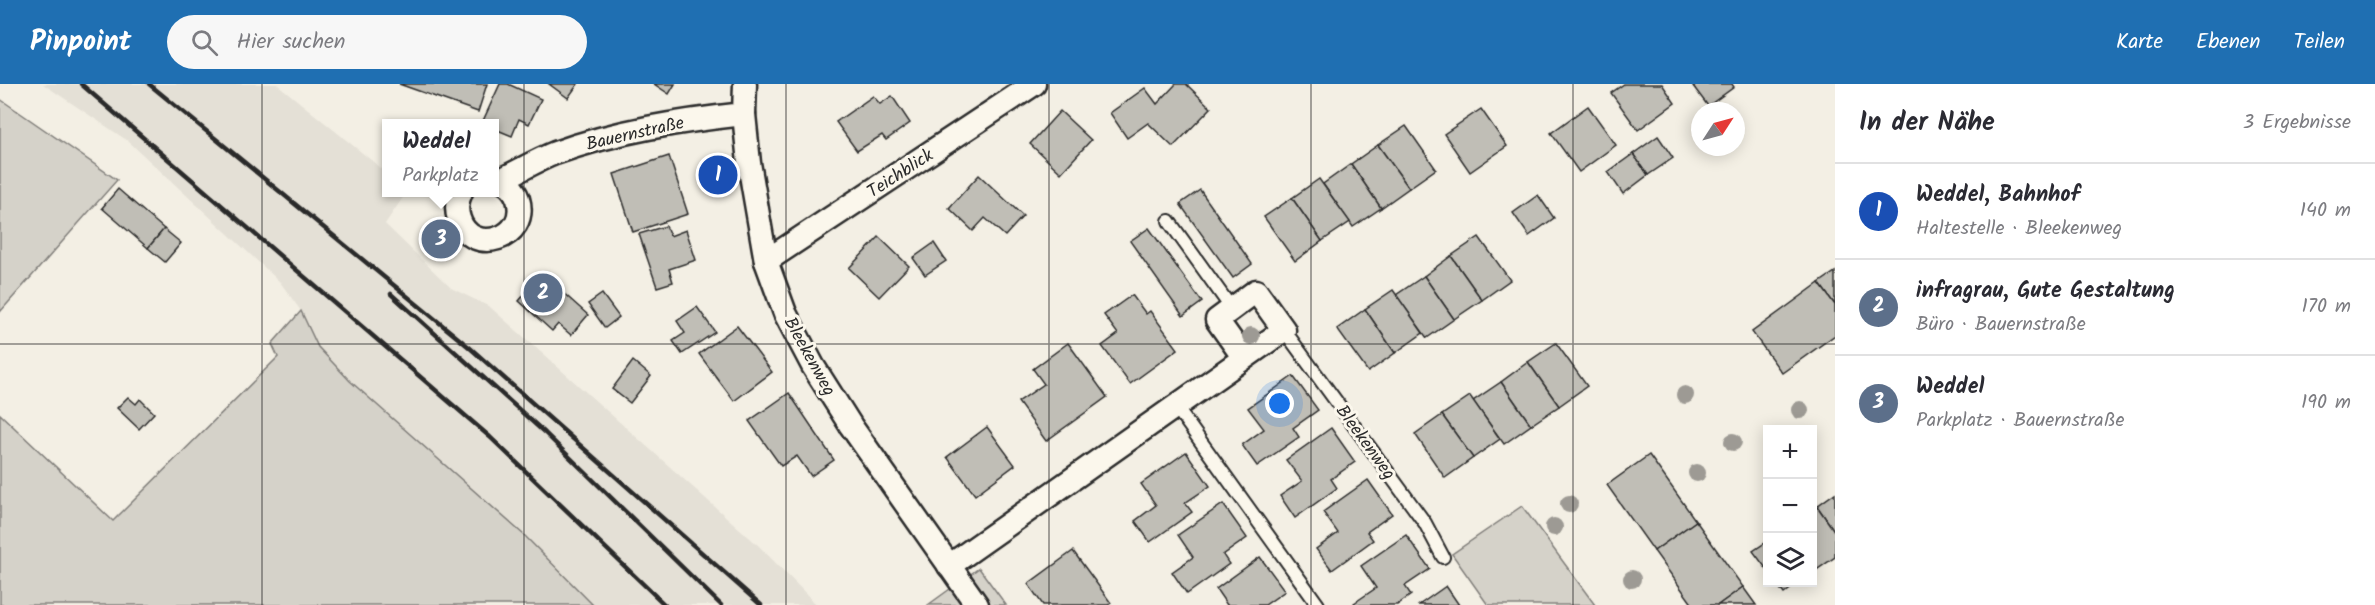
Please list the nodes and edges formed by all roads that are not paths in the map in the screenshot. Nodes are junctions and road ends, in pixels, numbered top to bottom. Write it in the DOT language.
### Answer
graph roads {
  1 [pos="745,84"];
  2 [pos="1034,84"];
  3 [pos="744,114"];
  4 [pos="499,178"];
  5 [pos="499,179"];
  6 [pos="458,197"];
  7 [pos="1169,221"];
  8 [pos="766,261"];
  9 [pos="1232,309"];
  10 [pos="1284,330"];
  11 [pos="1244,358"];
  12 [pos="1176,407"];
  13 [pos="1443,557"];
  14 [pos="949,567"];
  15 [pos="976,605"];
  16 [pos="1318,605"];
  1 -- 3 [label="street"];
  2 -- 8 [label="street, Teichblick"];
  3 -- 4 [label="street, Bauernstraße"];
  3 -- 8 [label="street, Bleekenweg"];
  5 -- 6 [label="street, Bauernstraße"];
  7 -- 9 [label="lane"];
  8 -- 14 [label="street, Bleekenweg"];
  9 -- 10 [label="street, Bleekenweg"];
  9 -- 11 [label="street"];
  10 -- 11 [label="street"];
  10 -- 13 [label="lane, Bleekenweg"];
  11 -- 12 [label="street"];
  12 -- 14 [label="street"];
  12 -- 16 [label="lane"];
  14 -- 15 [label="street, Bleekenweg"];
}
